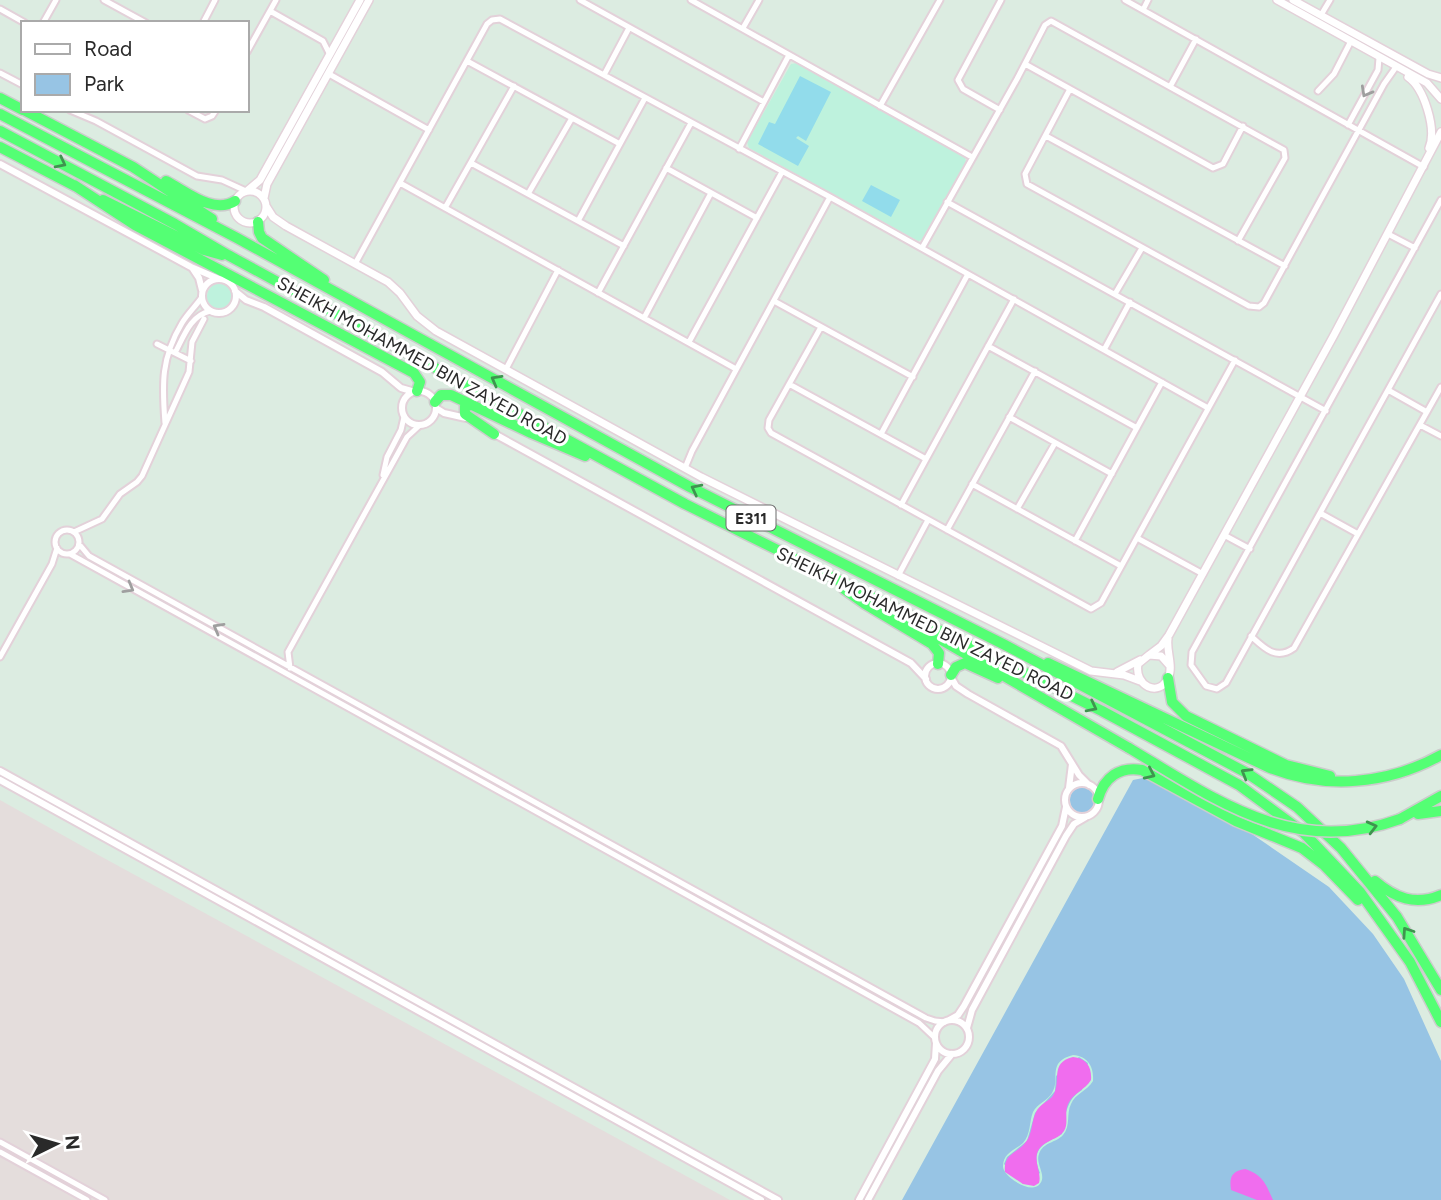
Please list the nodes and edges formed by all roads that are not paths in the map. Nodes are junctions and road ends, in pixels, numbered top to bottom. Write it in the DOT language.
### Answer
graph roads {
  1 [pos="56,0"];
  2 [pos="104,0"];
  3 [pos="215,0"];
  4 [pos="276,0"];
  5 [pos="360,0"];
  6 [pos="369,0"];
  7 [pos="580,0"];
  8 [pos="691,0"];
  9 [pos="759,0"];
  10 [pos="1001,0"];
  11 [pos="1125,0"];
  12 [pos="1148,0"];
  13 [pos="1277,0"];
  14 [pos="1293,0"];
  15 [pos="1330,0"];
  16 [pos="936,1"];
  17 [pos="0,9"];
  18 [pos="1143,9"];
  19 [pos="270,11"];
  20 [pos="1321,15"];
  21 [pos="21,21"];
  22 [pos="44,21"];
  23 [pos="142,21"];
  24 [pos="204,21"];
  25 [pos="629,27"];
  26 [pos="1326,27"];
  27 [pos="743,28"];
  28 [pos="1351,32"];
  29 [pos="339,39"];
  30 [pos="1196,39"];
  31 [pos="323,41"];
  32 [pos="1352,41"];
  33 [pos="248,50"];
  34 [pos="330,55"];
  35 [pos="789,55"];
  36 [pos="1379,58"];
  37 [pos="467,61"];
  38 [pos="1025,64"];
  39 [pos="1398,68"];
  40 [pos="0,73"];
  41 [pos="329,74"];
  42 [pos="604,75"];
  43 [pos="1441,78"];
  44 [pos="21,84"];
  45 [pos="1171,85"];
  46 [pos="514,86"];
  47 [pos="1070,89"];
  48 [pos="1318,91"];
  49 [pos="0,98"];
  50 [pos="645,98"];
  51 [pos="1441,99"];
  52 [pos="764,102"];
  53 [pos="880,106"];
  54 [pos="21,109"];
  55 [pos="1000,110"];
  56 [pos="27,112"];
  57 [pos="75,112"];
  58 [pos="96,112"];
  59 [pos="192,112"];
  60 [pos="215,112"];
  61 [pos="0,114"];
  62 [pos="1353,116"];
  63 [pos="296,117"];
  64 [pos="572,118"];
  65 [pos="92,119"];
  66 [pos="1364,122"];
  67 [pos="691,124"];
  68 [pos="1348,125"];
  69 [pos="1243,126"];
  70 [pos="429,130"];
  71 [pos="0,131"];
  72 [pos="1359,131"];
  73 [pos="1441,132"];
  74 [pos="295,135"];
  75 [pos="1045,135"];
  76 [pos="620,144"];
  77 [pos="1441,144"];
  78 [pos="0,147"];
  79 [pos="739,149"];
  80 [pos="1430,156"];
  81 [pos="972,157"];
  82 [pos="471,163"];
  83 [pos="0,164"];
  84 [pos="133,167"];
  85 [pos="1424,167"];
  86 [pos="666,168"];
  87 [pos="782,172"];
  88 [pos="400,183"];
  89 [pos="230,184"];
  90 [pos="74,185"];
  91 [pos="247,191"];
  92 [pos="711,193"];
  93 [pos="528,194"];
  94 [pos="830,197"];
  95 [pos="236,200"];
  96 [pos="1441,200"];
  97 [pos="265,202"];
  98 [pos="947,202"];
  99 [pos="445,208"];
  100 [pos="757,218"];
  101 [pos="259,221"];
  102 [pos="578,221"];
  103 [pos="284,225"];
  104 [pos="1388,234"];
  105 [pos="237,238"];
  106 [pos="1238,241"];
  107 [pos="624,246"];
  108 [pos="1142,247"];
  109 [pos="922,248"];
  110 [pos="1415,248"];
  111 [pos="228,255"];
  112 [pos="355,264"];
  113 [pos="1285,266"];
  114 [pos="191,267"];
  115 [pos="558,270"];
  116 [pos="968,274"];
  117 [pos="219,279"];
  118 [pos="334,290"];
  119 [pos="235,291"];
  120 [pos="598,293"];
  121 [pos="202,294"];
  122 [pos="1115,294"];
  123 [pos="1441,294"];
  124 [pos="1014,299"];
  125 [pos="774,301"];
  126 [pos="1130,302"];
  127 [pos="252,303"];
  128 [pos="232,307"];
  129 [pos="210,311"];
  130 [pos="644,318"];
  131 [pos="205,319"];
  132 [pos="821,327"];
  133 [pos="689,342"];
  134 [pos="157,344"];
  135 [pos="988,346"];
  136 [pos="1104,350"];
  137 [pos="172,352"];
  138 [pos="1234,360"];
  139 [pos="191,361"];
  140 [pos="503,368"];
  141 [pos="736,369"];
  142 [pos="1035,371"];
  143 [pos="913,377"];
  144 [pos="1162,382"];
  145 [pos="397,384"];
  146 [pos="789,384"];
  147 [pos="1441,387"];
  148 [pos="1388,390"];
  149 [pos="416,391"];
  150 [pos="1300,397"];
  151 [pos="402,404"];
  152 [pos="435,405"];
  153 [pos="471,405"];
  154 [pos="1208,408"];
  155 [pos="1326,411"];
  156 [pos="1427,411"];
  157 [pos="453,415"];
  158 [pos="404,417"];
  159 [pos="1009,417"];
  160 [pos="428,422"];
  161 [pos="420,425"];
  162 [pos="1420,425"];
  163 [pos="165,426"];
  164 [pos="1137,428"];
  165 [pos="494,433"];
  166 [pos="881,434"];
  167 [pos="1441,436"];
  168 [pos="1055,443"];
  169 [pos="926,459"];
  170 [pos="683,467"];
  171 [pos="620,469"];
  172 [pos="1112,474"];
  173 [pos="972,484"];
  174 [pos="379,488"];
  175 [pos="901,505"];
  176 [pos="1017,509"];
  177 [pos="1320,513"];
  178 [pos="929,520"];
  179 [pos="947,530"];
  180 [pos="74,532"];
  181 [pos="1358,534"];
  182 [pos="1224,535"];
  183 [pos="1137,538"];
  184 [pos="1075,541"];
  185 [pos="79,544"];
  186 [pos="57,548"];
  187 [pos="1250,549"];
  188 [pos="70,554"];
  189 [pos="1121,566"];
  190 [pos="1203,574"];
  191 [pos="898,576"];
  192 [pos="833,580"];
  193 [pos="884,603"];
  194 [pos="1169,635"];
  195 [pos="1251,636"];
  196 [pos="1005,645"];
  197 [pos="288,652"];
  198 [pos="1149,655"];
  199 [pos="0,657"];
  200 [pos="272,658"];
  201 [pos="1140,660"];
  202 [pos="911,663"];
  203 [pos="936,664"];
  204 [pos="1169,665"];
  205 [pos="290,668"];
  206 [pos="1113,674"];
  207 [pos="951,676"];
  208 [pos="1168,678"];
  209 [pos="926,679"];
  210 [pos="1140,681"];
  211 [pos="942,689"];
  212 [pos="968,694"];
  213 [pos="1051,702"];
  214 [pos="1441,755"];
  215 [pos="1072,762"];
  216 [pos="0,771"];
  217 [pos="1386,776"];
  218 [pos="0,780"];
  219 [pos="487,782"];
  220 [pos="1089,785"];
  221 [pos="1069,789"];
  222 [pos="1441,796"];
  223 [pos="1098,799"];
  224 [pos="1066,807"];
  225 [pos="1441,811"];
  226 [pos="1086,817"];
  227 [pos="1401,819"];
  228 [pos="1354,864"];
  229 [pos="1441,895"];
  230 [pos="759,926"];
  231 [pos="754,932"];
  232 [pos="1398,943"];
  233 [pos="313,949"];
  234 [pos="1441,990"];
  235 [pos="947,1021"];
  236 [pos="1441,1023"];
  237 [pos="967,1028"];
  238 [pos="936,1041"];
  239 [pos="952,1054"];
  240 [pos="0,1142"];
  241 [pos="0,1152"];
  242 [pos="87,1200"];
  243 [pos="105,1200"];
  244 [pos="761,1200"];
  245 [pos="778,1200"];
  246 [pos="859,1200"];
  247 [pos="868,1200"];
  1 -- 22 [label="street"];
  2 -- 23 [label="street"];
  3 -- 24 [label="street"];
  4 -- 19 [label="street"];
  5 -- 29 [label="main road"];
  6 -- 41 [label="main road"];
  7 -- 25 [label="street"];
  8 -- 27 [label="street"];
  9 -- 27 [label="street"];
  10 -- 55 [label="street"];
  11 -- 18 [label="street"];
  12 -- 18 [label="street"];
  13 -- 26 [label="main road"];
  14 -- 20 [label="main road"];
  15 -- 20 [label="street"];
  16 -- 53 [label="street"];
  17 -- 21 [label="street"];
  18 -- 30 [label="street"];
  19 -- 31 [label="street"];
  19 -- 33 [label="street"];
  20 -- 28 [label="main road"];
  25 -- 42 [label="street"];
  25 -- 52 [label="street"];
  26 -- 28 [label="main road"];
  26 -- 32 [label="main road"];
  27 -- 35 [label="street"];
  28 -- 43 [label="main road"];
  29 -- 31 [label="street"];
  29 -- 34 [label="main road"];
  30 -- 45 [label="street"];
  30 -- 68 [label="street"];
  31 -- 34 [label="street"];
  32 -- 36 [label="main road"];
  32 -- 48 [label="street"];
  34 -- 63 [label="main road"];
  35 -- 52 [label="street"];
  35 -- 53 [label="street"];
  36 -- 39 [label="main road"];
  36 -- 62 [label="street, one-way"];
  37 -- 42 [label="street"];
  37 -- 46 [label="street"];
  37 -- 70 [label="street"];
  38 -- 45 [label="street"];
  38 -- 47 [label="street"];
  38 -- 55 [label="street"];
  39 -- 51 [label="main road"];
  39 -- 66 [label="street"];
  39 -- 85 [label="main road"];
  40 -- 44 [label="street"];
  41 -- 70 [label="street"];
  41 -- 74 [label="main road"];
  42 -- 50 [label="street"];
  45 -- 69 [label="street"];
  46 -- 64 [label="street"];
  46 -- 82 [label="street"];
  47 -- 69 [label="street"];
  47 -- 75 [label="street"];
  49 -- 54 [label="highway"];
  50 -- 67 [label="street"];
  50 -- 76 [label="street"];
  52 -- 79 [label="street"];
  53 -- 81 [label="street"];
  55 -- 81 [label="street"];
  56 -- 84 [label="highway"];
  57 -- 65 [label="street"];
  58 -- 65 [label="street"];
  59 -- 60 [label="street"];
  61 -- 105 [label="highway, SHEIKH MOHAMMED BIN ZAYED ROAD / E311"];
  62 -- 66 [label="street"];
  62 -- 68 [label="street"];
  63 -- 74 [label="main road"];
  63 -- 91 [label="main road"];
  64 -- 76 [label="street"];
  64 -- 93 [label="street"];
  65 -- 89 [label="street"];
  66 -- 72 [label="street"];
  67 -- 79 [label="street"];
  67 -- 86 [label="street"];
  68 -- 72 [label="street"];
  69 -- 106 [label="street"];
  70 -- 88 [label="street"];
  71 -- 111 [label="highway, SHEIKH MOHAMMED BIN ZAYED ROAD / E311, one-way"];
  72 -- 85 [label="street"];
  72 -- 113 [label="street"];
  73 -- 80 [label="main road"];
  74 -- 97 [label="main road"];
  75 -- 106 [label="street"];
  75 -- 108 [label="street"];
  76 -- 102 [label="street"];
  77 -- 80 [label="main road"];
  78 -- 90 [label="highway"];
  79 -- 87 [label="street"];
  80 -- 85 [label="main road"];
  81 -- 98 [label="street"];
  82 -- 93 [label="street"];
  82 -- 99 [label="street"];
  83 -- 114 [label="street"];
  84 -- 95 [label="highway"];
  84 -- 105 [label="highway"];
  85 -- 104 [label="main road"];
  86 -- 92 [label="street"];
  86 -- 107 [label="street"];
  87 -- 94 [label="street"];
  87 -- 100 [label="street"];
  88 -- 99 [label="street"];
  88 -- 112 [label="street"];
  89 -- 91 [label="street"];
  89 -- 95 [label="street"];
  90 -- 111 [label="highway"];
  90 -- 149 [label="highway"];
  91 -- 95 [label="main road"];
  91 -- 97 [label="main road"];
  92 -- 100 [label="street"];
  92 -- 130 [label="street"];
  93 -- 102 [label="street"];
  94 -- 109 [label="street"];
  94 -- 125 [label="street"];
  95 -- 101 [label="main road"];
  96 -- 110 [label="street"];
  97 -- 101 [label="main road"];
  97 -- 103 [label="main road"];
  98 -- 109 [label="street"];
  98 -- 122 [label="street"];
  99 -- 115 [label="street"];
  100 -- 133 [label="street"];
  101 -- 103 [label="main road"];
  101 -- 118 [label="highway"];
  102 -- 107 [label="street"];
  103 -- 112 [label="main road"];
  104 -- 110 [label="street"];
  104 -- 150 [label="main road"];
  105 -- 118 [label="highway, SHEIKH MOHAMMED BIN ZAYED ROAD / E311"];
  106 -- 113 [label="street"];
  107 -- 120 [label="street"];
  108 -- 113 [label="street"];
  108 -- 122 [label="street"];
  109 -- 116 [label="street"];
  110 -- 155 [label="street"];
  111 -- 171 [label="highway, SHEIKH MOHAMMED BIN ZAYED ROAD / E311"];
  112 -- 140 [label="main road"];
  114 -- 117 [label="street"];
  114 -- 121 [label="street"];
  115 -- 120 [label="street"];
  115 -- 140 [label="street"];
  116 -- 124 [label="street"];
  116 -- 143 [label="street"];
  117 -- 119 [label="street"];
  117 -- 121 [label="street"];
  196 -- 118 [label="highway, SHEIKH MOHAMMED BIN ZAYED ROAD / E311, one-way"];
  119 -- 127 [label="street"];
  119 -- 128 [label="street"];
  120 -- 130 [label="street"];
  121 -- 129 [label="street"];
  121 -- 137 [label="street"];
  122 -- 126 [label="street"];
  123 -- 148 [label="street"];
  124 -- 135 [label="street"];
  124 -- 136 [label="street"];
  125 -- 132 [label="street"];
  125 -- 141 [label="street"];
  126 -- 136 [label="street"];
  126 -- 138 [label="street"];
  127 -- 128 [label="street"];
  127 -- 145 [label="street"];
  128 -- 129 [label="street"];
  129 -- 137 [label="street"];
  130 -- 133 [label="street"];
  131 -- 139 [label="street"];
  132 -- 143 [label="street"];
  132 -- 146 [label="street"];
  133 -- 141 [label="street"];
  134 -- 137 [label="street"];
  135 -- 142 [label="street"];
  135 -- 169 [label="street"];
  136 -- 144 [label="street"];
  137 -- 139 [label="street"];
  137 -- 163 [label="street"];
  138 -- 150 [label="street"];
  138 -- 154 [label="street"];
  139 -- 163 [label="street"];
  140 -- 170 [label="main road"];
  141 -- 170 [label="street"];
  142 -- 159 [label="street"];
  142 -- 164 [label="street"];
  143 -- 166 [label="street"];
  144 -- 154 [label="street"];
  144 -- 164 [label="street"];
  145 -- 149 [label="street"];
  145 -- 151 [label="street"];
  146 -- 166 [label="street"];
  146 -- 175 [label="street"];
  147 -- 156 [label="street"];
  148 -- 156 [label="street"];
  148 -- 177 [label="street"];
  149 -- 151 [label="street"];
  149 -- 152 [label="street"];
  150 -- 155 [label="street"];
  150 -- 182 [label="main road"];
  151 -- 158 [label="street"];
  152 -- 153 [label="highway"];
  152 -- 157 [label="street"];
  152 -- 160 [label="street"];
  153 -- 165 [label="highway"];
  153 -- 171 [label="highway"];
  154 -- 183 [label="street"];
  155 -- 187 [label="street"];
  156 -- 162 [label="street"];
  157 -- 160 [label="street"];
  157 -- 165 [label="street"];
  158 -- 161 [label="street"];
  158 -- 174 [label="street"];
  159 -- 168 [label="street"];
  159 -- 173 [label="street"];
  160 -- 161 [label="street"];
  161 -- 174 [label="street"];
  162 -- 167 [label="street"];
  162 -- 181 [label="street"];
  163 -- 180 [label="street"];
  164 -- 172 [label="street"];
  165 -- 202 [label="street"];
  166 -- 169 [label="street"];
  168 -- 172 [label="street"];
  168 -- 176 [label="street"];
  169 -- 175 [label="street"];
  170 -- 191 [label="main road"];
  171 -- 192 [label="highway, SHEIKH MOHAMMED BIN ZAYED ROAD / E311"];
  172 -- 184 [label="street"];
  173 -- 176 [label="street"];
  173 -- 179 [label="street"];
  174 -- 197 [label="street"];
  175 -- 178 [label="street"];
  176 -- 184 [label="street"];
  177 -- 181 [label="street"];
  177 -- 195 [label="street"];
  178 -- 179 [label="street"];
  178 -- 191 [label="street"];
  179 -- 189 [label="street"];
  180 -- 185 [label="street"];
  180 -- 186 [label="street"];
  181 -- 195 [label="street"];
  182 -- 187 [label="street"];
  182 -- 190 [label="main road"];
  183 -- 189 [label="street"];
  183 -- 190 [label="street"];
  184 -- 189 [label="street"];
  185 -- 188 [label="street"];
  200 -- 185 [label="street, one-way"];
  186 -- 188 [label="street"];
  186 -- 199 [label="street"];
  187 -- 195 [label="street"];
  188 -- 219 [label="street, one-way"];
  190 -- 194 [label="main road"];
  191 -- 206 [label="main road"];
  192 -- 193 [label="highway, SHEIKH MOHAMMED BIN ZAYED ROAD / E311"];
  192 -- 203 [label="highway"];
  193 -- 213 [label="highway"];
  193 -- 232 [label="highway, SHEIKH MOHAMMED BIN ZAYED ROAD / E311, one-way"];
  194 -- 198 [label="main road"];
  194 -- 204 [label="main road"];
  196 -- 217 [label="highway"];
  228 -- 196 [label="highway, SHEIKH MOHAMMED BIN ZAYED ROAD / E311, one-way"];
  197 -- 200 [label="street"];
  197 -- 205 [label="street"];
  198 -- 201 [label="main road"];
  198 -- 204 [label="main road"];
  200 -- 205 [label="street"];
  201 -- 206 [label="main road"];
  201 -- 210 [label="main road"];
  202 -- 203 [label="street"];
  202 -- 209 [label="street"];
  203 -- 207 [label="street"];
  203 -- 209 [label="street"];
  204 -- 208 [label="main road"];
  205 -- 219 [label="street"];
  206 -- 210 [label="main road"];
  207 -- 211 [label="street"];
  207 -- 212 [label="street"];
  207 -- 213 [label="highway"];
  208 -- 210 [label="main road"];
  208 -- 217 [label="highway"];
  209 -- 211 [label="street"];
  211 -- 212 [label="street"];
  212 -- 215 [label="street"];
  213 -- 227 [label="highway, one-way, bridge"];
  214 -- 217 [label="highway"];
  215 -- 220 [label="street"];
  215 -- 221 [label="street"];
  216 -- 233 [label="street"];
  218 -- 233 [label="street"];
  219 -- 230 [label="street"];
  219 -- 231 [label="street"];
  220 -- 221 [label="street"];
  220 -- 223 [label="street"];
  221 -- 224 [label="street"];
  222 -- 227 [label="highway"];
  223 -- 226 [label="street"];
  223 -- 232 [label="highway, one-way"];
  224 -- 226 [label="street"];
  224 -- 235 [label="street"];
  225 -- 227 [label="highway"];
  226 -- 237 [label="street"];
  228 -- 229 [label="highway"];
  234 -- 228 [label="highway, SHEIKH MOHAMMED BIN ZAYED ROAD / E311, one-way"];
  230 -- 231 [label="street"];
  230 -- 235 [label="street"];
  231 -- 238 [label="street"];
  232 -- 236 [label="highway, SHEIKH MOHAMMED BIN ZAYED ROAD / E311"];
  233 -- 244 [label="street"];
  233 -- 245 [label="street"];
  235 -- 237 [label="street"];
  235 -- 238 [label="street"];
  237 -- 239 [label="street"];
  238 -- 239 [label="street"];
  238 -- 246 [label="street"];
  239 -- 247 [label="street"];
  240 -- 243 [label="street"];
  241 -- 242 [label="street"];
}
